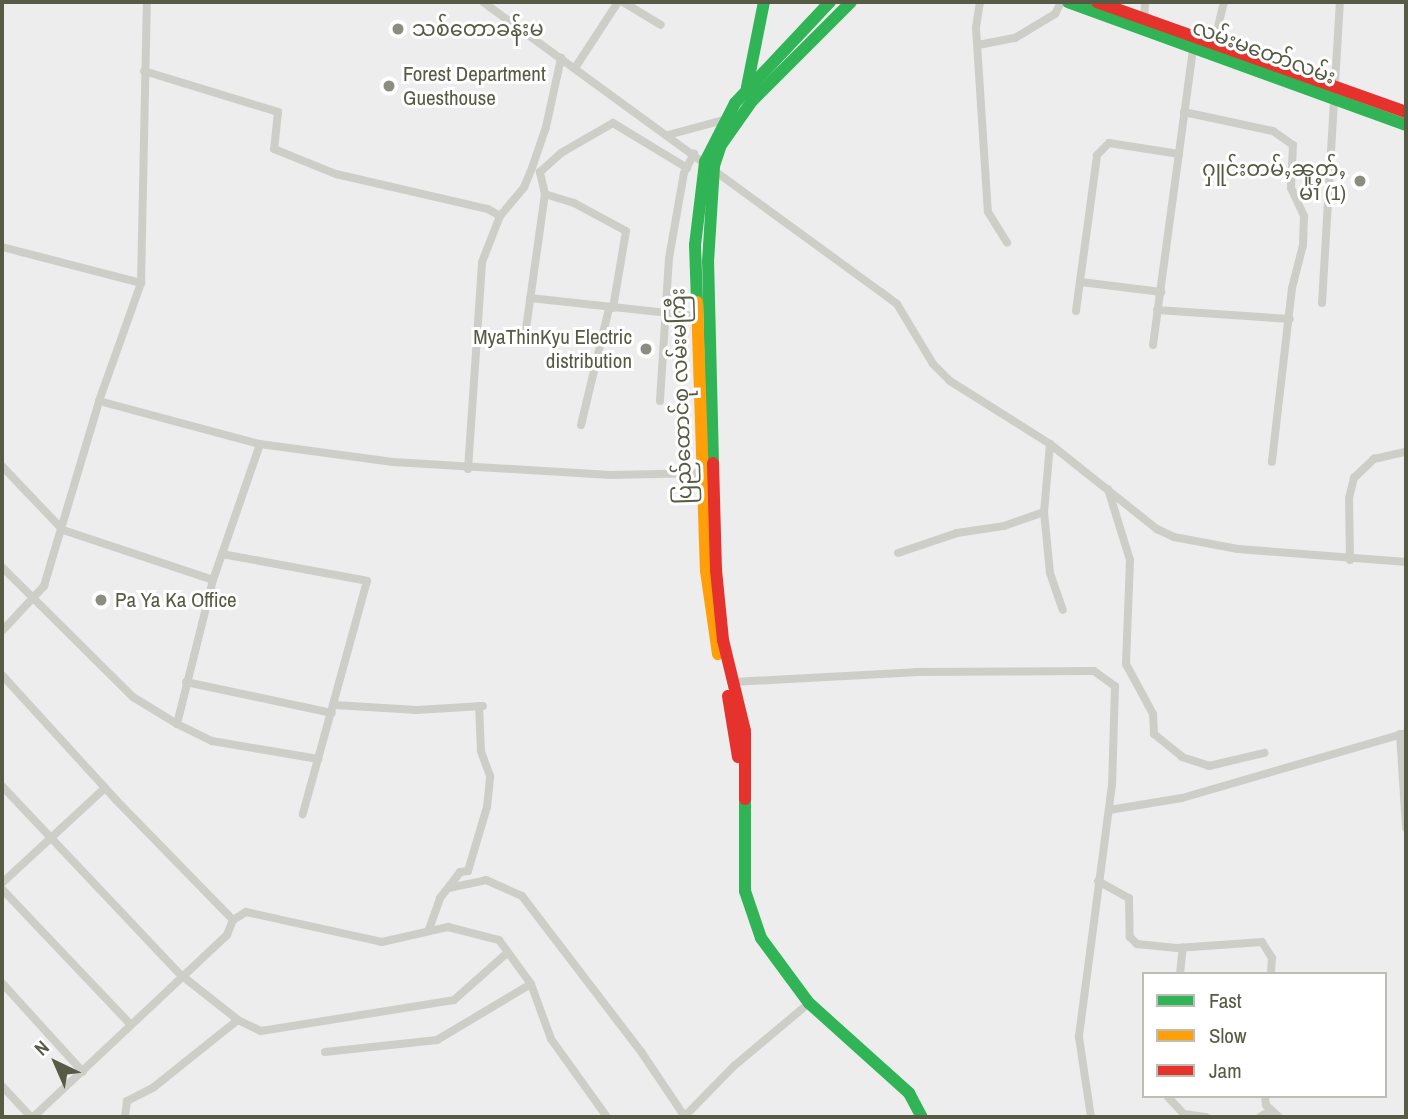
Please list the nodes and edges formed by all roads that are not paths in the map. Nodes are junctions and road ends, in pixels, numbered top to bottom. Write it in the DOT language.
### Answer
graph roads {
  1 [pos="147,2"];
  2 [pos="483,2"];
  3 [pos="620,2"];
  4 [pos="764,2"];
  5 [pos="852,2"];
  6 [pos="980,2"];
  7 [pos="1061,2"];
  8 [pos="1068,2"];
  9 [pos="1097,2"];
  10 [pos="1145,2"];
  11 [pos="1224,2"];
  12 [pos="1340,2"];
  13 [pos="828,3"];
  14 [pos="1144,24"];
  15 [pos="661,25"];
  16 [pos="1194,42"];
  17 [pos="1214,43"];
  18 [pos="978,44"];
  19 [pos="561,58"];
  20 [pos="575,68"];
  21 [pos="144,71"];
  22 [pos="746,90"];
  23 [pos="1332,90"];
  24 [pos="1184,112"];
  25 [pos="1406,113"];
  26 [pos="724,120"];
  27 [pos="1406,125"];
  28 [pos="668,135"];
  29 [pos="694,153"];
  30 [pos="1179,154"];
  31 [pos="709,164"];
  32 [pos="687,168"];
  33 [pos="545,194"];
  34 [pos="500,216"];
  35 [pos="1007,242"];
  36 [pos="2,247"];
  37 [pos="141,282"];
  38 [pos="1081,282"];
  39 [pos="1161,292"];
  40 [pos="530,298"];
  41 [pos="1322,303"];
  42 [pos="611,308"];
  43 [pos="1157,310"];
  44 [pos="1076,311"];
  45 [pos="666,313"];
  46 [pos="697,316"];
  47 [pos="1290,319"];
  48 [pos="525,335"];
  49 [pos="1153,345"];
  50 [pos="99,401"];
  51 [pos="660,401"];
  52 [pos="580,425"];
  53 [pos="260,444"];
  54 [pos="1050,444"];
  55 [pos="1405,452"];
  56 [pos="1272,462"];
  57 [pos="2,466"];
  58 [pos="468,469"];
  59 [pos="703,473"];
  60 [pos="1107,486"];
  61 [pos="1044,512"];
  62 [pos="63,530"];
  63 [pos="898,553"];
  64 [pos="222,554"];
  65 [pos="1350,560"];
  66 [pos="1406,562"];
  67 [pos="2,567"];
  68 [pos="213,580"];
  69 [pos="34,601"];
  70 [pos="1063,610"];
  71 [pos="2,631"];
  72 [pos="2,675"];
  73 [pos="186,682"];
  74 [pos="733,682"];
  75 [pos="333,709"];
  76 [pos="177,724"];
  77 [pos="1403,734"];
  78 [pos="1264,752"];
  79 [pos="318,759"];
  80 [pos="2,786"];
  81 [pos="105,788"];
  82 [pos="1109,810"];
  83 [pos="303,814"];
  84 [pos="1406,828"];
  85 [pos="746,832"];
  86 [pos="50,839"];
  87 [pos="1098,881"];
  88 [pos="2,883"];
  89 [pos="449,888"];
  90 [pos="2,889"];
  91 [pos="233,920"];
  92 [pos="429,929"];
  93 [pos="1183,947"];
  94 [pos="508,952"];
  95 [pos="1181,972"];
  96 [pos="1271,972"];
  97 [pos="183,977"];
  98 [pos="2,983"];
  99 [pos="531,984"];
  100 [pos="809,1003"];
  101 [pos="238,1020"];
  102 [pos="131,1025"];
  103 [pos="326,1052"];
  104 [pos="83,1072"];
  105 [pos="2,1086"];
  106 [pos="1169,1098"];
  107 [pos="1266,1098"];
  108 [pos="1272,1110"];
  109 [pos="32,1117"];
  110 [pos="125,1117"];
  111 [pos="607,1117"];
  112 [pos="684,1117"];
  113 [pos="922,1117"];
  114 [pos="1091,1117"];
  115 [pos="1206,1117"];
  116 [pos="1260,1117"];
  117 [pos="1279,1117"];
  1 -- 21 [label="street"];
  2 -- 19 [label="street"];
  3 -- 15 [label="street"];
  3 -- 20 [label="street"];
  4 -- 22 [label="main road"];
  5 -- 31 [label="main road, ပြည်ထောင်စု လမ်းမကြီး"];
  6 -- 18 [label="street"];
  7 -- 18 [label="street"];
  8 -- 14 [label="main road, လမ်းမတော်လမ်း"];
  9 -- 14 [label="main road, လမ်းမတော်လမ်း"];
  10 -- 14 [label="street"];
  11 -- 17 [label="street"];
  12 -- 23 [label="street"];
  13 -- 22 [label="main road, ပြည်ထောင်စု လမ်းမကြီး"];
  14 -- 16 [label="main road, လမ်းမတော်လမ်း"];
  16 -- 17 [label="main road, လမ်းမတော်လမ်း"];
  16 -- 23 [label="main road, လမ်းမတော်လမ်း"];
  16 -- 24 [label="street"];
  17 -- 23 [label="main road, လမ်းမတော်လမ်း"];
  18 -- 35 [label="street"];
  19 -- 20 [label="street"];
  19 -- 34 [label="street"];
  20 -- 28 [label="street"];
  21 -- 34 [label="street"];
  21 -- 37 [label="street"];
  22 -- 26 [label="main road, ပြည်ထောင်စု လမ်းမကြီး"];
  23 -- 25 [label="main road, လမ်းမတော်လမ်း"];
  23 -- 27 [label="main road, လမ်းမတော်လမ်း"];
  23 -- 41 [label="street"];
  24 -- 30 [label="street"];
  24 -- 47 [label="street"];
  26 -- 28 [label="street"];
  26 -- 31 [label="main road, ပြည်ထောင်စု လမ်းမကြီး"];
  28 -- 29 [label="street"];
  29 -- 31 [label="street"];
  29 -- 32 [label="street"];
  30 -- 38 [label="street"];
  30 -- 39 [label="street"];
  31 -- 46 [label="main road, ပြည်ထောင်စု လမ်းမကြီး"];
  31 -- 54 [label="street"];
  31 -- 74 [label="main road, ပြည်ထောင်စု လမ်းမကြီး"];
  32 -- 33 [label="street"];
  32 -- 45 [label="street"];
  33 -- 40 [label="street"];
  33 -- 42 [label="street"];
  34 -- 58 [label="street"];
  36 -- 37 [label="street"];
  37 -- 50 [label="street"];
  38 -- 39 [label="street"];
  38 -- 44 [label="street"];
  39 -- 43 [label="street"];
  40 -- 42 [label="street"];
  40 -- 48 [label="street"];
  42 -- 45 [label="street"];
  42 -- 52 [label="street"];
  43 -- 47 [label="street"];
  43 -- 49 [label="street"];
  45 -- 46 [label="street"];
  45 -- 51 [label="street"];
  46 -- 59 [label="main road, ပြည်ထောင်စု လမ်းမကြီး"];
  47 -- 56 [label="street"];
  50 -- 53 [label="street"];
  50 -- 62 [label="street"];
  53 -- 58 [label="street"];
  53 -- 64 [label="street"];
  54 -- 60 [label="street"];
  54 -- 61 [label="street"];
  55 -- 65 [label="street"];
  57 -- 62 [label="street"];
  58 -- 59 [label="street"];
  59 -- 85 [label="main road, ပြည်ထောင်စု လမ်းမကြီး"];
  60 -- 65 [label="street"];
  60 -- 78 [label="street"];
  61 -- 63 [label="street"];
  61 -- 70 [label="street"];
  62 -- 68 [label="street"];
  62 -- 69 [label="street"];
  64 -- 68 [label="street"];
  64 -- 75 [label="street"];
  65 -- 66 [label="street"];
  67 -- 69 [label="street"];
  68 -- 73 [label="street"];
  69 -- 71 [label="street"];
  69 -- 76 [label="street"];
  72 -- 81 [label="street"];
  73 -- 75 [label="street"];
  73 -- 76 [label="street"];
  74 -- 82 [label="street"];
  74 -- 85 [label="main road, ပြည်ထောင်စု လမ်းမကြီး"];
  75 -- 79 [label="street"];
  75 -- 89 [label="street"];
  76 -- 79 [label="street"];
  77 -- 82 [label="street"];
  77 -- 84 [label="street"];
  79 -- 83 [label="street"];
  80 -- 86 [label="street"];
  81 -- 86 [label="street"];
  81 -- 91 [label="street"];
  82 -- 87 [label="street"];
  85 -- 100 [label="main road"];
  86 -- 88 [label="street"];
  86 -- 97 [label="street"];
  87 -- 93 [label="street"];
  87 -- 114 [label="street"];
  89 -- 92 [label="street"];
  89 -- 112 [label="street"];
  90 -- 102 [label="street"];
  91 -- 92 [label="street"];
  91 -- 97 [label="street"];
  92 -- 94 [label="street"];
  93 -- 95 [label="street"];
  93 -- 96 [label="street"];
  94 -- 99 [label="street"];
  94 -- 101 [label="street"];
  97 -- 101 [label="street"];
  97 -- 102 [label="street"];
  98 -- 104 [label="street"];
  99 -- 103 [label="street"];
  99 -- 111 [label="street"];
  100 -- 112 [label="street"];
  100 -- 113 [label="main road"];
  101 -- 110 [label="street"];
  102 -- 104 [label="street"];
  104 -- 109 [label="street"];
  105 -- 109 [label="street"];
  106 -- 115 [label="street"];
  107 -- 108 [label="street"];
  108 -- 116 [label="street"];
  108 -- 117 [label="street"];
}
